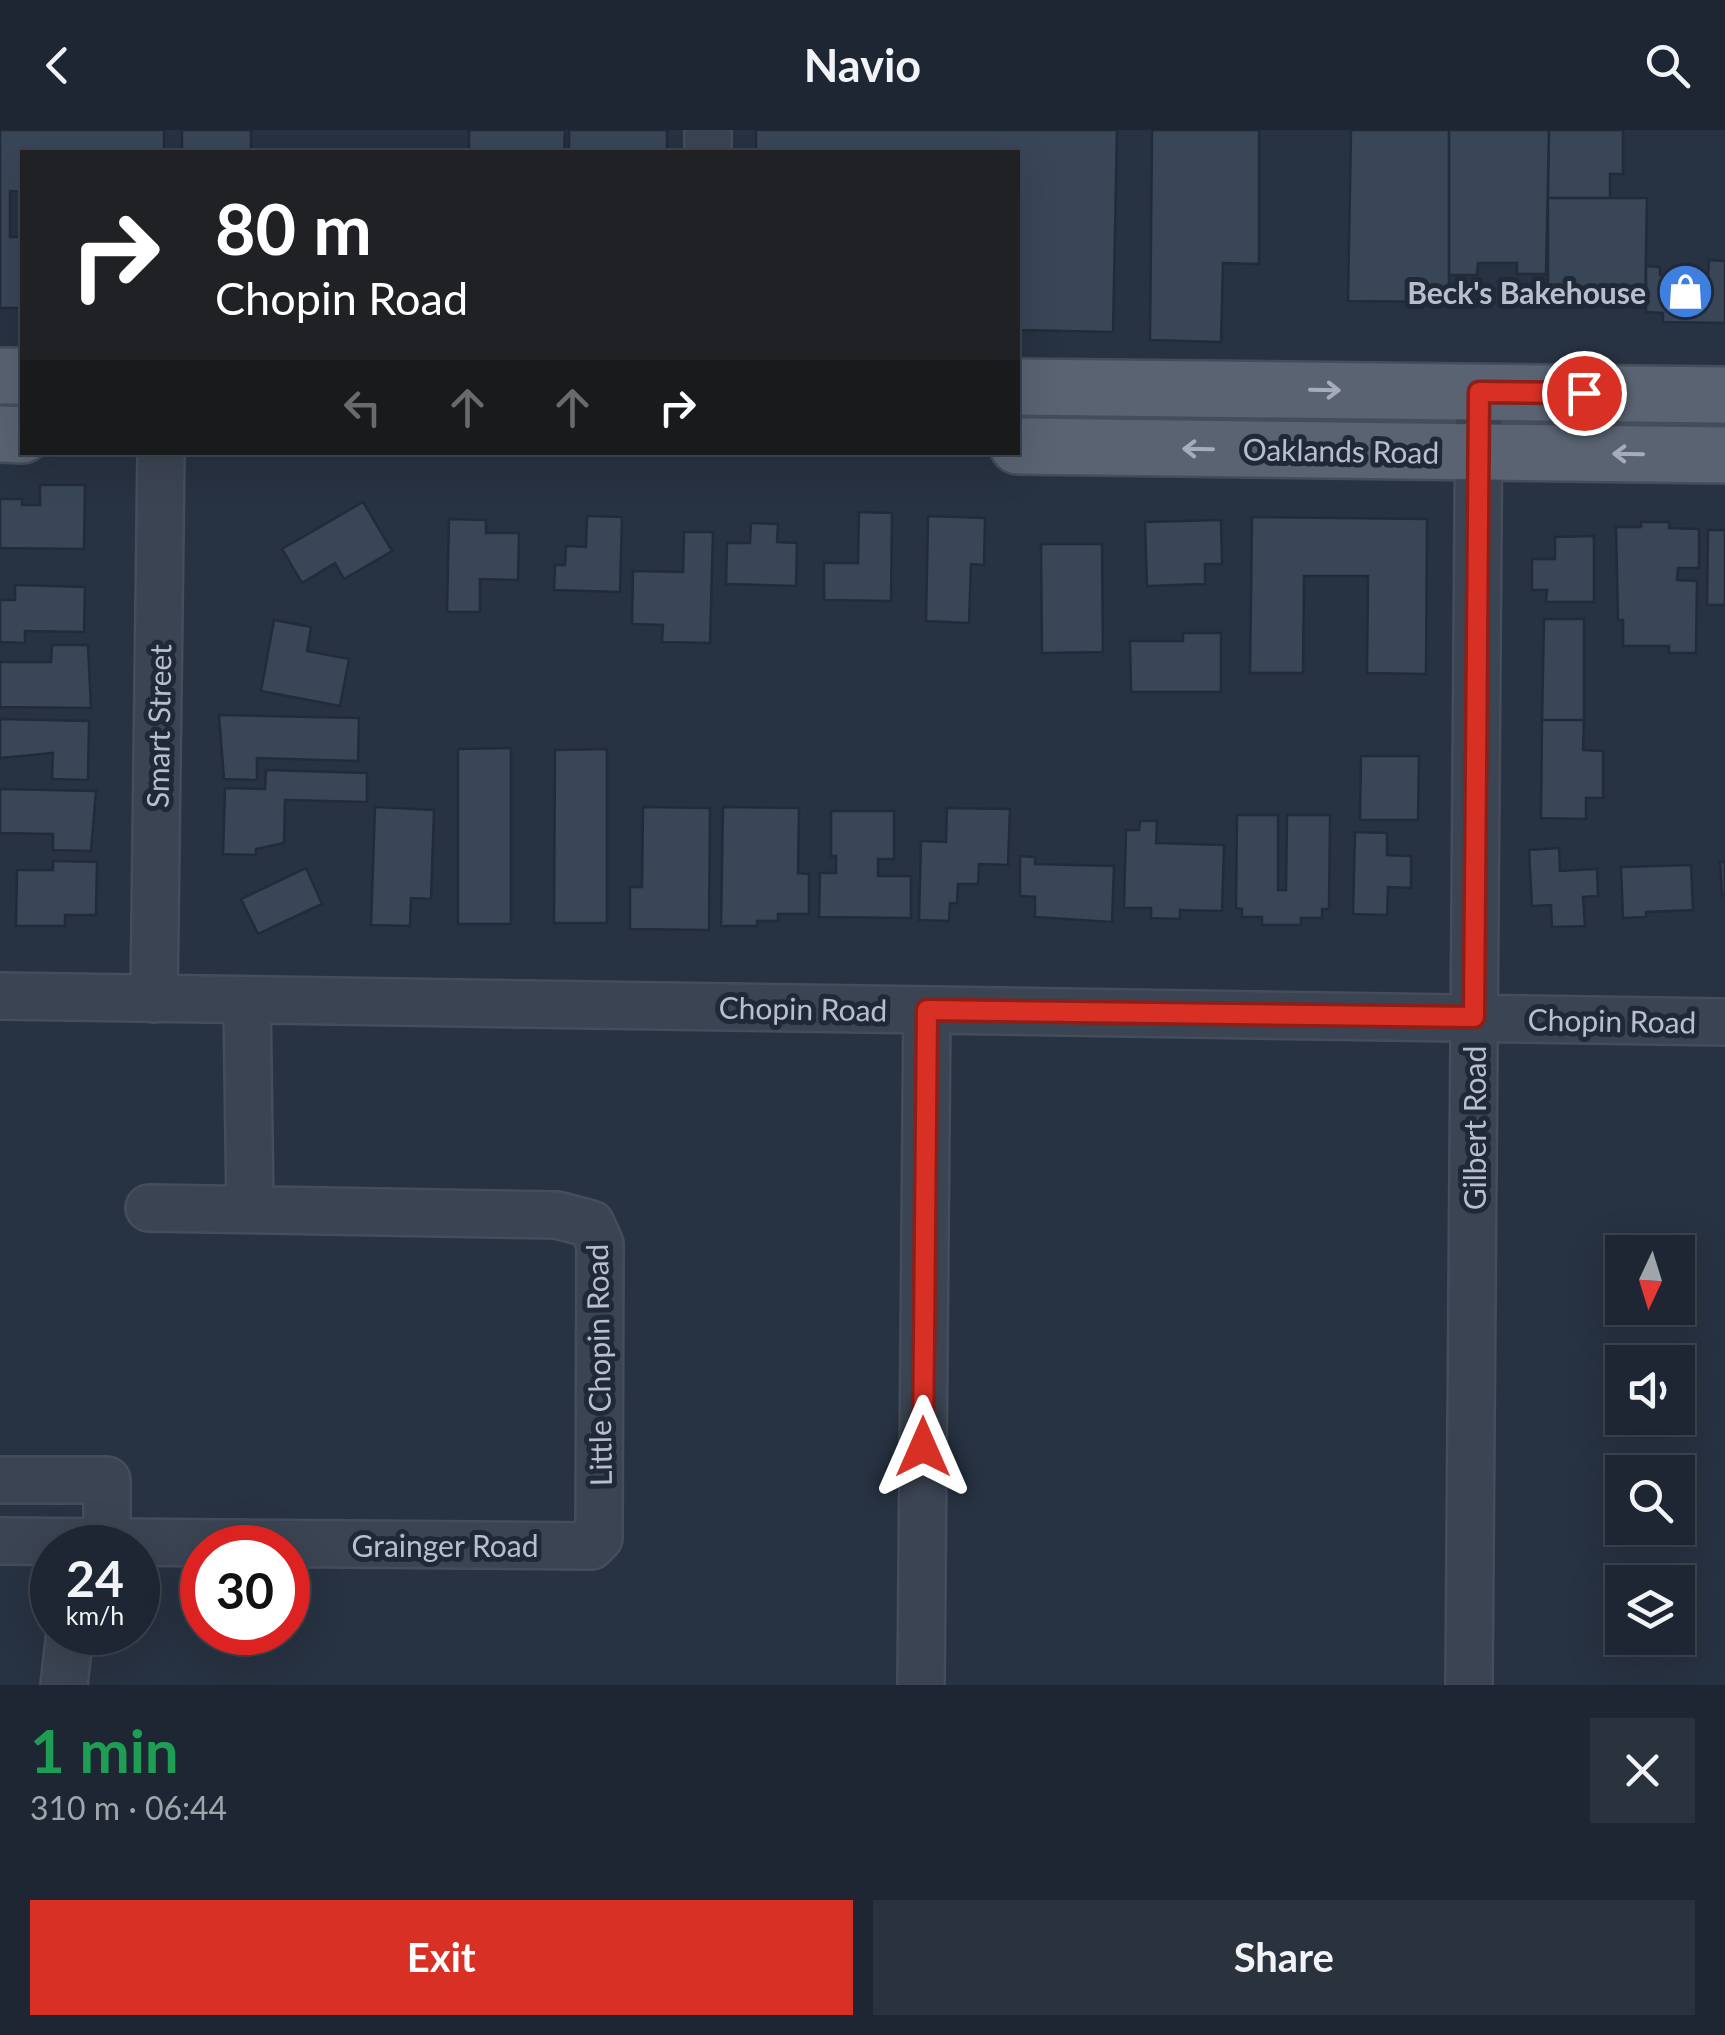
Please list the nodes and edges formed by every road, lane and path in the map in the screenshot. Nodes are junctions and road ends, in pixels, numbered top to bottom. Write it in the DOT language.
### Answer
graph roads {
  1 [pos="1020,387"];
  2 [pos="1479,392"];
  3 [pos="1725,395"];
  4 [pos="1020,446"];
  5 [pos="1479,452"];
  6 [pos="161,455"];
  7 [pos="1725,455"];
  8 [pos="0,996"];
  9 [pos="154,999"];
  10 [pos="247,1000"];
  11 [pos="927,1010"];
  12 [pos="1474,1017"];
  13 [pos="1725,1022"];
  14 [pos="250,1207"];
  15 [pos="148,1208"];
  16 [pos="0,1480"];
  17 [pos="92,1525"];
  18 [pos="0,1541"];
  19 [pos="30,1542"];
  20 [pos="160,1544"];
  21 [pos="591,1546"];
  22 [pos="67,1655"];
  23 [pos="64,1685"];
  24 [pos="921,1685"];
  25 [pos="1469,1685"];
  1 -- 2 [label="main road, Oaklands Road, one-way"];
  2 -- 3 [label="main road, Oaklands Road"];
  2 -- 5 [label="street, Gilbert Road"];
  5 -- 4 [label="main road, Oaklands Road, one-way"];
  7 -- 5 [label="main road, Oaklands Road, one-way"];
  5 -- 12 [label="street, Gilbert Road"];
  6 -- 9 [label="street, Smart Street"];
  8 -- 9 [label="street, Chopin Road"];
  9 -- 10 [label="street, Chopin Road"];
  10 -- 11 [label="street, Chopin Road"];
  10 -- 14 [label="street"];
  11 -- 12 [label="street, Chopin Road"];
  11 -- 24 [label="street"];
  12 -- 13 [label="street, Chopin Road"];
  12 -- 25 [label="street, Gilbert Road"];
  14 -- 15 [label="street, Little Chopin Road"];
  14 -- 21 [label="street, Little Chopin Road"];
  16 -- 17 [label="street"];
  18 -- 19 [label="street, Grainger Road"];
  20 -- 21 [label="street, Grainger Road"];
  22 -- 23 [label="street"];
}
